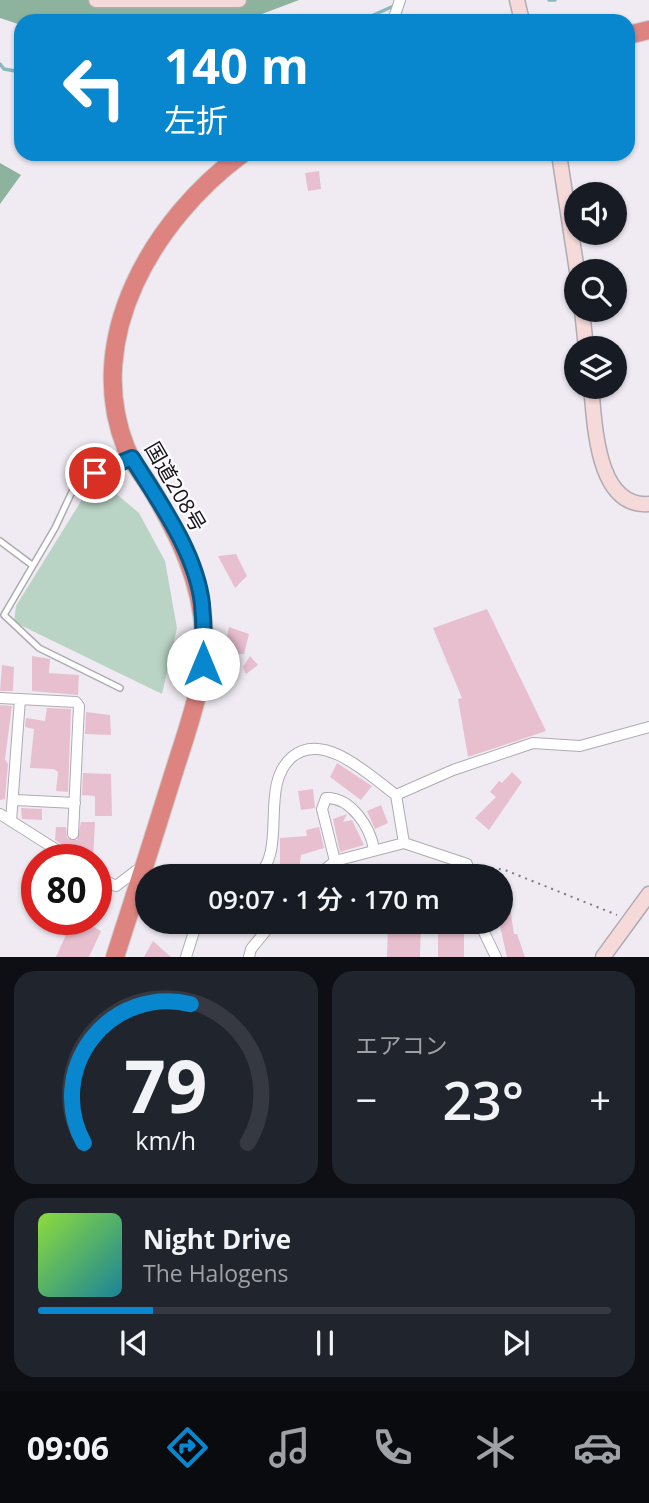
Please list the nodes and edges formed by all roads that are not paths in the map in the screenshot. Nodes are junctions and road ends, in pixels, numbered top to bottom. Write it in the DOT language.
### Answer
graph roads {
  1 [pos="96,0"];
  2 [pos="239,0"];
  3 [pos="233,161"];
  4 [pos="560,161"];
  5 [pos="575,259"];
  6 [pos="593,399"];
  7 [pos="132,458"];
  8 [pos="649,504"];
  9 [pos="0,541"];
  10 [pos="32,565"];
  11 [pos="2,613"];
  12 [pos="120,688"];
  13 [pos="0,698"];
  14 [pos="20,699"];
  15 [pos="649,727"];
  16 [pos="396,795"];
  17 [pos="15,800"];
  18 [pos="75,803"];
  19 [pos="0,814"];
  20 [pos="11,821"];
  21 [pos="73,834"];
  22 [pos="404,843"];
  23 [pos="47,844"];
  24 [pos="374,849"];
  25 [pos="335,861"];
  26 [pos="145,864"];
  27 [pos="266,864"];
  28 [pos="331,864"];
  29 [pos="467,864"];
  30 [pos="135,872"];
  31 [pos="112,884"];
  32 [pos="649,894"];
  33 [pos="135,896"];
  34 [pos="193,934"];
  35 [pos="263,934"];
  36 [pos="485,934"];
  37 [pos="115,957"];
  38 [pos="186,957"];
  39 [pos="249,957"];
  40 [pos="496,957"];
  41 [pos="603,957"];
  1 -- 2 [label="street"];
  3 -- 7 [label="highway, 国道208号"];
  4 -- 5 [label="street"];
  6 -- 8 [label="street"];
  7 -- 10 [label="lane"];
  7 -- 26 [label="highway, 国道208号"];
  9 -- 10 [label="lane"];
  10 -- 11 [label="lane"];
  11 -- 12 [label="lane"];
  13 -- 14 [label="street"];
  14 -- 17 [label="street"];
  14 -- 18 [label="street"];
  15 -- 16 [label="street"];
  16 -- 22 [label="street"];
  16 -- 27 [label="street"];
  17 -- 18 [label="street"];
  17 -- 20 [label="street"];
  18 -- 21 [label="street"];
  19 -- 20 [label="street"];
  20 -- 23 [label="street"];
  22 -- 24 [label="street"];
  22 -- 29 [label="street"];
  24 -- 25 [label="street"];
  24 -- 25 [label="street"];
  25 -- 28 [label="street"];
  30 -- 31 [label="street"];
  32 -- 41 [label="street"];
  33 -- 37 [label="highway, 国道208号"];
  34 -- 38 [label="street"];
  35 -- 39 [label="street"];
  36 -- 40 [label="street"];
}
